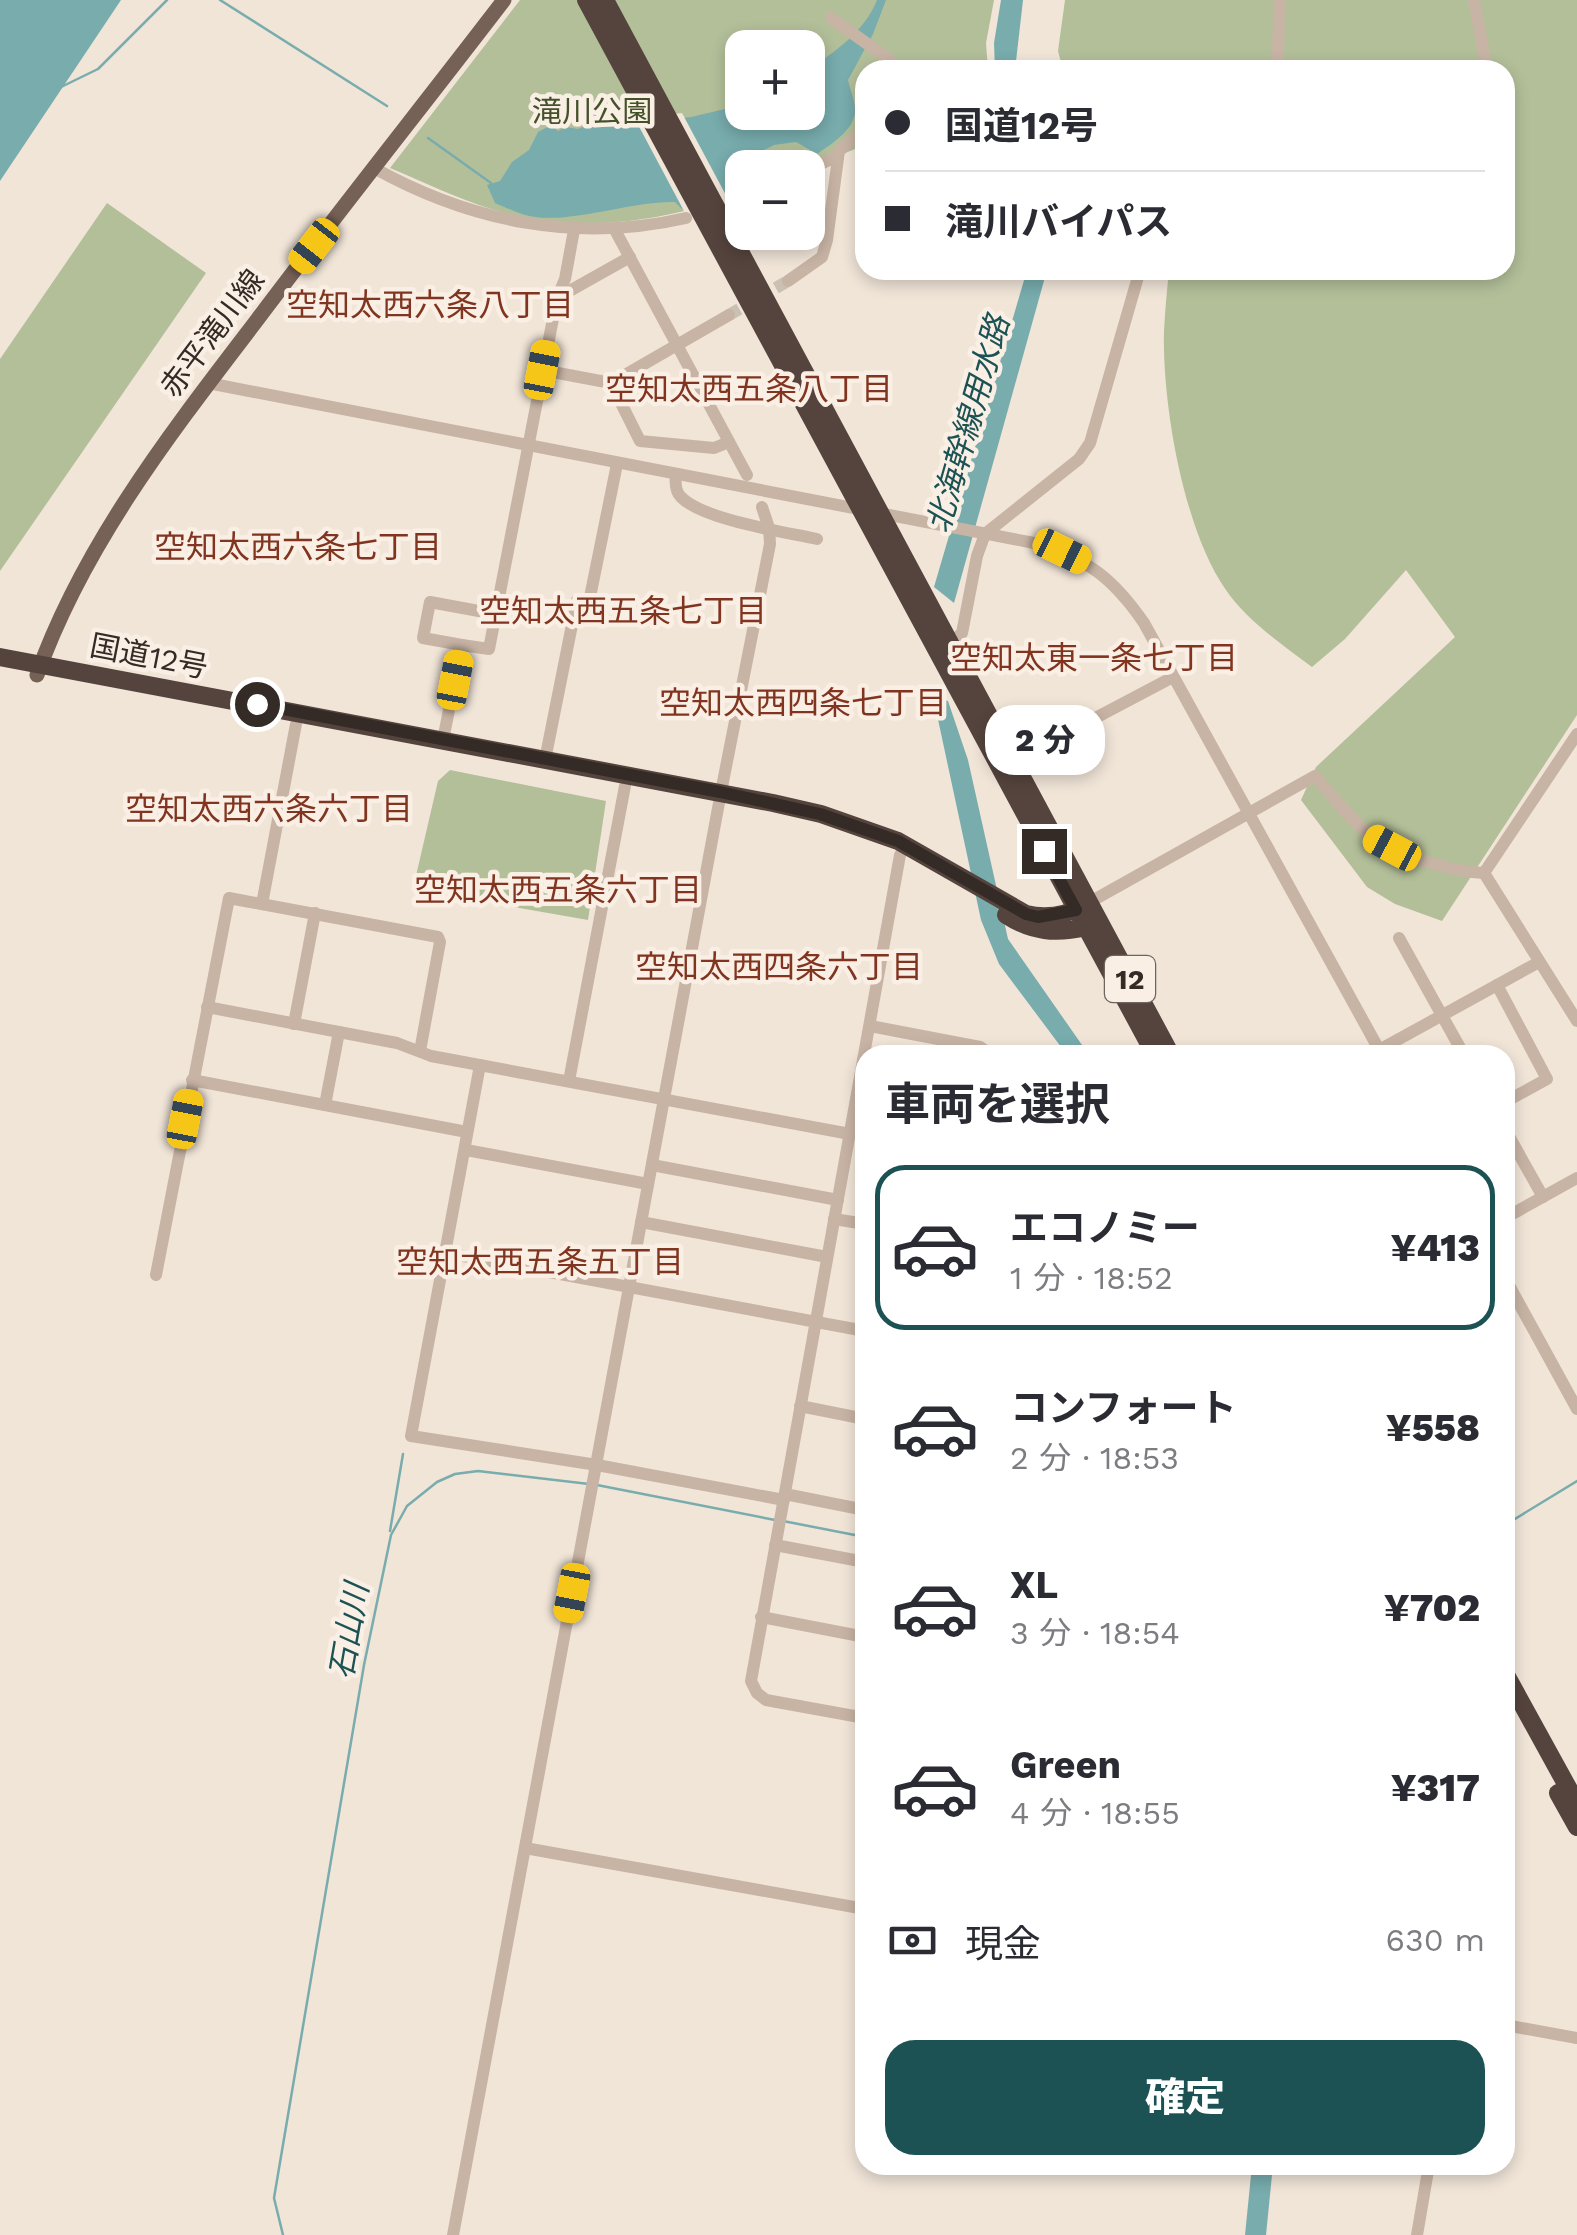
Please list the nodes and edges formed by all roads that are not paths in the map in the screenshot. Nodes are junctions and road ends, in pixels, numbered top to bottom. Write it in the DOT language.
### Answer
graph roads {
  1 [pos="504,0"];
  2 [pos="586,0"];
  3 [pos="605,0"];
  4 [pos="1280,0"];
  5 [pos="1474,0"];
  6 [pos="831,18"];
  7 [pos="890,60"];
  8 [pos="1277,60"];
  9 [pos="1485,60"];
  10 [pos="855,136"];
  11 [pos="837,156"];
  12 [pos="825,162"];
  13 [pos="374,168"];
  14 [pos="714,207"];
  15 [pos="574,230"];
  16 [pos="616,230"];
  17 [pos="630,257"];
  18 [pos="1137,280"];
  19 [pos="788,281"];
  20 [pos="557,298"];
  21 [pos="730,314"];
  22 [pos="676,343"];
  23 [pos="542,370"];
  24 [pos="208,383"];
  25 [pos="611,383"];
  26 [pos="729,442"];
  27 [pos="527,446"];
  28 [pos="617,464"];
  29 [pos="676,475"];
  30 [pos="747,475"];
  31 [pos="762,507"];
  32 [pos="870,512"];
  33 [pos="770,528"];
  34 [pos="981,533"];
  35 [pos="817,540"];
  36 [pos="496,614"];
  37 [pos="950,644"];
  38 [pos="462,645"];
  39 [pos="0,657"];
  40 [pos="12,666"];
  41 [pos="39,669"];
  42 [pos="1174,677"];
  43 [pos="296,724"];
  44 [pos="1577,734"];
  45 [pos="443,740"];
  46 [pos="545,760"];
  47 [pos="1006,764"];
  48 [pos="625,786"];
  49 [pos="719,797"];
  50 [pos="1249,814"];
  51 [pos="900,855"];
  52 [pos="1484,874"];
  53 [pos="964,882"];
  54 [pos="262,904"];
  55 [pos="1083,906"];
  56 [pos="315,913"];
  57 [pos="1014,913"];
  58 [pos="1086,927"];
  59 [pos="1399,938"];
  60 [pos="1539,962"];
  61 [pos="1496,985"];
  62 [pos="207,1007"];
  63 [pos="1442,1015"];
  64 [pos="1577,1022"];
  65 [pos="294,1024"];
  66 [pos="870,1026"];
  67 [pos="339,1032"];
  68 [pos="867,1045"];
  69 [pos="970,1045"];
  70 [pos="1150,1045"];
  71 [pos="1165,1045"];
  72 [pos="1376,1045"];
  73 [pos="1392,1045"];
  74 [pos="1458,1045"];
  75 [pos="420,1051"];
  76 [pos="480,1065"];
  77 [pos="192,1080"];
  78 [pos="570,1081"];
  79 [pos="1515,1096"];
  80 [pos="664,1100"];
  81 [pos="325,1105"];
  82 [pos="855,1127"];
  83 [pos="855,1131"];
  84 [pos="467,1132"];
  85 [pos="1515,1147"];
  86 [pos="466,1150"];
  87 [pos="652,1164"];
  88 [pos="1577,1178"];
  89 [pos="648,1184"];
  90 [pos="1543,1197"];
  91 [pos="838,1200"];
  92 [pos="1515,1212"];
  93 [pos="834,1219"];
  94 [pos="641,1222"];
  95 [pos="855,1222"];
  96 [pos="447,1253"];
  97 [pos="827,1257"];
  98 [pos="156,1275"];
  99 [pos="630,1286"];
  100 [pos="1515,1296"];
  101 [pos="816,1323"];
  102 [pos="855,1329"];
  103 [pos="800,1406"];
  104 [pos="1577,1409"];
  105 [pos="855,1417"];
  106 [pos="596,1471"];
  107 [pos="783,1502"];
  108 [pos="855,1509"];
  109 [pos="775,1545"];
  110 [pos="855,1560"];
  111 [pos="761,1617"];
  112 [pos="855,1635"];
  113 [pos="1515,1691"];
  114 [pos="1515,1715"];
  115 [pos="855,1716"];
  116 [pos="1577,1804"];
  117 [pos="1577,1827"];
  118 [pos="525,1848"];
  119 [pos="855,1907"];
  120 [pos="1515,2027"];
  121 [pos="1577,2038"];
  122 [pos="1428,2175"];
  123 [pos="452,2235"];
  124 [pos="1417,2235"];
  1 -- 13 [label="main road, 赤平滝川線"];
  2 -- 14 [label="highway, 12"];
  3 -- 14 [label="highway, 12"];
  4 -- 8 [label="street"];
  5 -- 9 [label="street"];
  6 -- 7 [label="street"];
  10 -- 11 [label="street"];
  11 -- 12 [label="street"];
  11 -- 19 [label="street"];
  13 -- 15 [label="street"];
  13 -- 24 [label="main road, 赤平滝川線"];
  14 -- 16 [label="street"];
  14 -- 32 [label="highway, 12"];
  15 -- 16 [label="street"];
  15 -- 20 [label="street"];
  16 -- 17 [label="street"];
  17 -- 20 [label="street"];
  17 -- 22 [label="street"];
  18 -- 34 [label="street"];
  20 -- 23 [label="street"];
  21 -- 22 [label="street"];
  22 -- 25 [label="street"];
  22 -- 26 [label="street"];
  23 -- 25 [label="street"];
  23 -- 27 [label="street"];
  24 -- 27 [label="street"];
  24 -- 41 [label="main road, 赤平滝川線"];
  25 -- 26 [label="street"];
  26 -- 30 [label="street"];
  27 -- 28 [label="street"];
  27 -- 36 [label="street"];
  28 -- 29 [label="street"];
  28 -- 46 [label="street"];
  29 -- 32 [label="street"];
  29 -- 33 [label="street"];
  31 -- 33 [label="street"];
  32 -- 34 [label="street"];
  32 -- 37 [label="highway, 12"];
  32 -- 47 [label="highway, 12"];
  33 -- 35 [label="street"];
  33 -- 49 [label="street"];
  34 -- 37 [label="street"];
  34 -- 42 [label="street"];
  36 -- 38 [label="street"];
  36 -- 38 [label="street"];
  37 -- 47 [label="highway, 12"];
  38 -- 45 [label="street"];
  39 -- 40 [label="highway, 国道12号 / 12"];
  40 -- 41 [label="highway, 国道12号 / 12"];
  41 -- 43 [label="highway, 国道12号 / 12"];
  41 -- 45 [label="highway, 国道12号 / 12"];
  42 -- 47 [label="street"];
  42 -- 50 [label="street"];
  43 -- 48 [label="highway, 国道12号 / 12"];
  43 -- 54 [label="street"];
  44 -- 52 [label="street"];
  45 -- 46 [label="highway, 国道12号 / 12"];
  46 -- 49 [label="highway, 国道12号 / 12"];
  47 -- 55 [label="highway, 12"];
  48 -- 49 [label="highway, 国道12号 / 12"];
  48 -- 78 [label="street"];
  49 -- 51 [label="highway, 国道12号 / 12"];
  49 -- 53 [label="highway, 国道12号 / 12"];
  49 -- 80 [label="street"];
  50 -- 52 [label="street"];
  50 -- 55 [label="street"];
  50 -- 72 [label="street"];
  51 -- 53 [label="highway, 国道12号 / 12"];
  51 -- 66 [label="street"];
  52 -- 60 [label="street"];
  53 -- 57 [label="highway, 国道12号 / 12"];
  54 -- 56 [label="street"];
  54 -- 62 [label="street"];
  55 -- 57 [label="highway, 国道12号 / 12"];
  55 -- 58 [label="highway, 12"];
  55 -- 71 [label="highway, 12"];
  56 -- 65 [label="street"];
  56 -- 75 [label="street"];
  57 -- 58 [label="highway, 国道12号 / 12"];
  58 -- 70 [label="highway, 12"];
  59 -- 63 [label="street"];
  60 -- 61 [label="street"];
  60 -- 64 [label="street"];
  61 -- 63 [label="street"];
  61 -- 79 [label="street"];
  62 -- 65 [label="street"];
  62 -- 77 [label="street"];
  63 -- 73 [label="street"];
  63 -- 74 [label="street"];
  65 -- 67 [label="street"];
  66 -- 68 [label="street"];
  66 -- 69 [label="street"];
  67 -- 75 [label="street"];
  67 -- 81 [label="street"];
  75 -- 76 [label="street"];
  76 -- 78 [label="street"];
  76 -- 84 [label="street"];
  77 -- 81 [label="street"];
  77 -- 98 [label="street"];
  78 -- 80 [label="street"];
  80 -- 82 [label="street"];
  80 -- 87 [label="street"];
  81 -- 84 [label="street"];
  83 -- 91 [label="street"];
  84 -- 86 [label="street"];
  85 -- 90 [label="street"];
  86 -- 89 [label="street"];
  86 -- 96 [label="street"];
  87 -- 89 [label="street"];
  87 -- 91 [label="street"];
  88 -- 90 [label="street"];
  89 -- 94 [label="street"];
  90 -- 92 [label="street"];
  91 -- 93 [label="street"];
  93 -- 95 [label="street"];
  93 -- 97 [label="street"];
  94 -- 97 [label="street"];
  94 -- 99 [label="street"];
  96 -- 99 [label="street"];
  96 -- 106 [label="street"];
  97 -- 101 [label="street"];
  99 -- 101 [label="street"];
  99 -- 106 [label="street"];
  100 -- 104 [label="street"];
  101 -- 102 [label="street"];
  101 -- 103 [label="street"];
  103 -- 105 [label="street"];
  103 -- 107 [label="street"];
  106 -- 107 [label="street"];
  106 -- 118 [label="street"];
  107 -- 108 [label="street"];
  107 -- 109 [label="street"];
  109 -- 110 [label="street"];
  109 -- 111 [label="street"];
  111 -- 112 [label="street"];
  111 -- 115 [label="street"];
  113 -- 116 [label="highway"];
  114 -- 117 [label="highway"];
  118 -- 119 [label="street"];
  118 -- 123 [label="street"];
  120 -- 121 [label="street"];
  122 -- 124 [label="street"];
}
